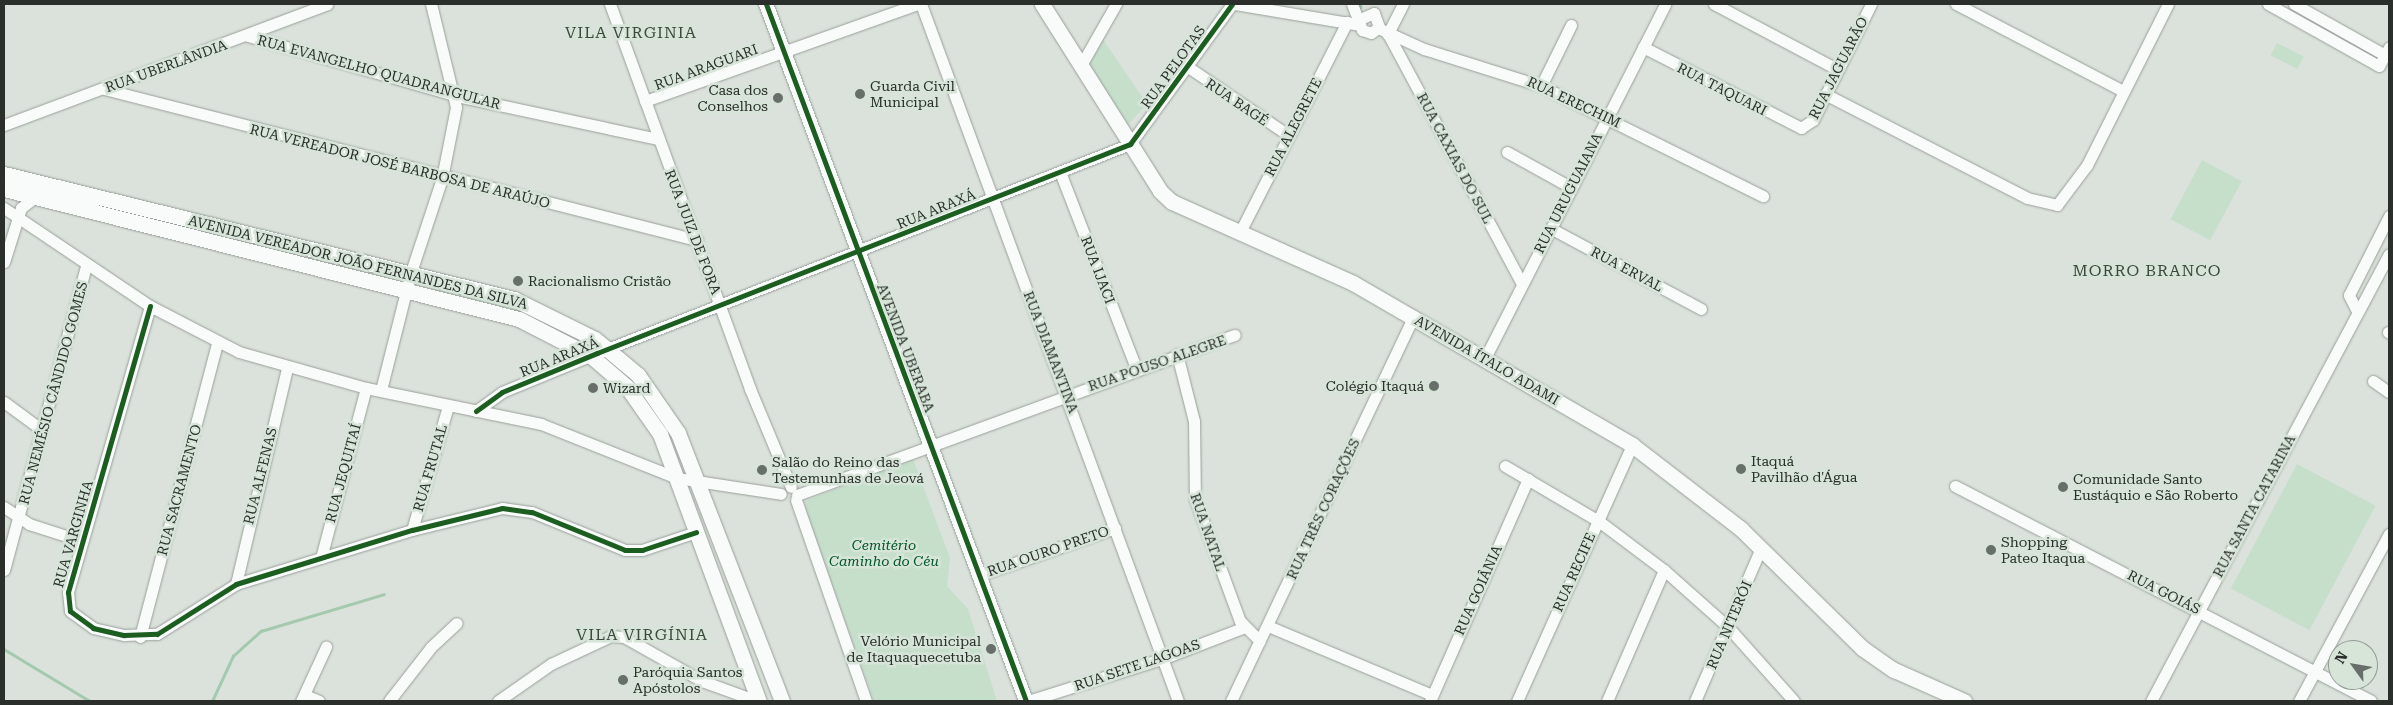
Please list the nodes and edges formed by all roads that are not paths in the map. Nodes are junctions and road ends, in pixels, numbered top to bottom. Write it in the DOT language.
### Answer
graph roads {
  1 [pos="327,4"];
  2 [pos="431,4"];
  3 [pos="610,4"];
  4 [pos="766,4"];
  5 [pos="917,4"];
  6 [pos="921,4"];
  7 [pos="1042,4"];
  8 [pos="1116,4"];
  9 [pos="1234,4"];
  10 [pos="1352,4"];
  11 [pos="1403,4"];
  12 [pos="1665,4"];
  13 [pos="1714,4"];
  14 [pos="1871,4"];
  15 [pos="1956,4"];
  16 [pos="2168,4"];
  17 [pos="2268,4"];
  18 [pos="2295,4"];
  19 [pos="1371,8"];
  20 [pos="2289,16"];
  21 [pos="1347,22"];
  22 [pos="1360,22"];
  23 [pos="1571,26"];
  24 [pos="1383,31"];
  25 [pos="248,36"];
  26 [pos="1643,47"];
  27 [pos="783,52"];
  28 [pos="2385,58"];
  29 [pos="1188,67"];
  30 [pos="1080,68"];
  31 [pos="1837,69"];
  32 [pos="1541,86"];
  33 [pos="104,89"];
  34 [pos="2123,91"];
  35 [pos="1826,94"];
  36 [pos="457,96"];
  37 [pos="645,101"];
  38 [pos="1607,117"];
  39 [pos="4,125"];
  40 [pos="1801,128"];
  41 [pos="1288,135"];
  42 [pos="657,139"];
  43 [pos="1130,144"];
  44 [pos="1506,152"];
  45 [pos="1060,172"];
  46 [pos="4,174"];
  47 [pos="442,178"];
  48 [pos="1572,188"];
  49 [pos="4,189"];
  50 [pos="1763,196"];
  51 [pos="34,197"];
  52 [pos="991,198"];
  53 [pos="4,208"];
  54 [pos="2389,216"];
  55 [pos="19,220"];
  56 [pos="218,226"];
  57 [pos="1552,229"];
  58 [pos="1240,232"];
  59 [pos="697,240"];
  60 [pos="212,243"];
  61 [pos="857,253"];
  62 [pos="2389,254"];
  63 [pos="4,262"];
  64 [pos="86,267"];
  65 [pos="410,275"];
  66 [pos="1521,282"];
  67 [pos="405,293"];
  68 [pos="150,306"];
  69 [pos="722,307"];
  70 [pos="1701,309"];
  71 [pos="2357,311"];
  72 [pos="1414,316"];
  73 [pos="1235,335"];
  74 [pos="217,343"];
  75 [pos="608,349"];
  76 [pos="1177,354"];
  77 [pos="591,356"];
  78 [pos="1486,356"];
  79 [pos="287,368"];
  80 [pos="1136,368"];
  81 [pos="2373,381"];
  82 [pos="366,388"];
  83 [pos="381,390"];
  84 [pos="2389,392"];
  85 [pos="1068,395"];
  86 [pos="4,402"];
  87 [pos="448,406"];
  88 [pos="476,411"];
  89 [pos="42,430"];
  90 [pos="1632,444"];
  91 [pos="933,446"];
  92 [pos="1505,466"];
  93 [pos="677,478"];
  94 [pos="1528,479"];
  95 [pos="699,482"];
  96 [pos="1955,486"];
  97 [pos="795,494"];
  98 [pos="4,507"];
  99 [pos="20,520"];
  100 [pos="1597,521"];
  101 [pos="1115,528"];
  102 [pos="412,530"];
  103 [pos="696,532"];
  104 [pos="2389,534"];
  105 [pos="82,541"];
  106 [pos="1761,548"];
  107 [pos="321,558"];
  108 [pos="4,570"];
  109 [pos="1664,570"];
  110 [pos="980,575"];
  111 [pos="236,584"];
  112 [pos="2199,609"];
  113 [pos="457,622"];
  114 [pos="1245,626"];
  115 [pos="1268,626"];
  116 [pos="1728,627"];
  117 [pos="140,637"];
  118 [pos="1260,641"];
  119 [pos="326,647"];
  120 [pos="1164,658"];
  121 [pos="2315,673"];
  122 [pos="303,698"];
  123 [pos="1431,698"];
  124 [pos="1946,698"];
  125 [pos="1790,699"];
  126 [pos="318,701"];
  127 [pos="389,701"];
  128 [pos="498,701"];
  129 [pos="758,701"];
  130 [pos="782,701"];
  131 [pos="866,701"];
  132 [pos="1027,701"];
  133 [pos="1178,701"];
  134 [pos="1231,701"];
  135 [pos="1517,701"];
  136 [pos="1606,701"];
  137 [pos="1695,701"];
  138 [pos="1964,701"];
  139 [pos="2151,701"];
  140 [pos="2299,701"];
  141 [pos="2371,701"];
  1 -- 25 [label="street, RUA UBERLÂNDIA"];
  2 -- 36 [label="street"];
  3 -- 37 [label="street, RUA JUIZ DE FORA"];
  4 -- 27 [label="street, AVENIDA UBERABA"];
  5 -- 27 [label="street, RUA ARAGUARI"];
  6 -- 52 [label="street, RUA DIAMANTINA"];
  7 -- 30 [label="main road, AVENIDA ÍTALO ADAMI"];
  8 -- 30 [label="street"];
  9 -- 21 [label="street"];
  9 -- 29 [label="street, RUA PELOTAS"];
  10 -- 22 [label="street"];
  11 -- 24 [label="street"];
  12 -- 26 [label="street, RUA URUGUAIANA"];
  13 -- 31 [label="street"];
  14 -- 31 [label="street, RUA JAGUARÃO"];
  15 -- 34 [label="street"];
  16 -- 34 [label="street"];
  17 -- 20 [label="street"];
  18 -- 20 [label="street"];
  18 -- 28 [label="street"];
  19 -- 22 [label="street"];
  19 -- 24 [label="street"];
  20 -- 28 [label="street"];
  21 -- 22 [label="street"];
  21 -- 41 [label="street, RUA ALEGRETE"];
  22 -- 24 [label="street, RUA ERECHIM"];
  23 -- 32 [label="street"];
  24 -- 32 [label="street, RUA ERECHIM"];
  24 -- 66 [label="street, RUA CAXIAS DO SUL"];
  25 -- 33 [label="street, RUA UBERLÂNDIA"];
  25 -- 36 [label="street, RUA EVANGELHO QUADRANGULAR"];
  26 -- 38 [label="street, RUA URUGUAIANA"];
  26 -- 40 [label="street, RUA TAQUARI"];
  27 -- 37 [label="street, RUA ARAGUARI"];
  27 -- 61 [label="street, AVENIDA UBERABA"];
  29 -- 41 [label="street, RUA BAGÉ"];
  29 -- 43 [label="street, RUA PELOTAS"];
  30 -- 43 [label="main road, AVENIDA ÍTALO ADAMI"];
  31 -- 35 [label="street, RUA JAGUARÃO"];
  32 -- 38 [label="street, RUA ERECHIM"];
  33 -- 39 [label="street, RUA UBERLÂNDIA"];
  33 -- 47 [label="street, RUA VEREADOR JOSÉ BARBOSA DE ARAÚJO"];
  34 -- 35 [label="street"];
  35 -- 40 [label="street, RUA JAGUARÃO"];
  36 -- 42 [label="street, RUA EVANGELHO QUADRANGULAR"];
  36 -- 47 [label="street"];
  37 -- 42 [label="street, RUA JUIZ DE FORA"];
  38 -- 48 [label="street, RUA URUGUAIANA"];
  38 -- 50 [label="street, RUA ERECHIM"];
  41 -- 58 [label="street, RUA ALEGRETE"];
  42 -- 59 [label="street, RUA JUIZ DE FORA"];
  43 -- 45 [label="street, RUA ARAXÁ"];
  43 -- 58 [label="main road, AVENIDA ÍTALO ADAMI"];
  44 -- 48 [label="street"];
  45 -- 52 [label="street, RUA ARAXÁ"];
  45 -- 80 [label="street, RUA IJACI"];
  46 -- 56 [label="main road, AVENIDA VEREADOR JOÃO FERNANDES DA SILVA"];
  47 -- 59 [label="street, RUA VEREADOR JOSÉ BARBOSA DE ARAÚJO"];
  47 -- 65 [label="street"];
  48 -- 57 [label="street, RUA URUGUAIANA"];
  49 -- 51 [label="main road, AVENIDA VEREADOR JOÃO FERNANDES DA SILVA"];
  51 -- 55 [label="street"];
  51 -- 60 [label="main road, AVENIDA VEREADOR JOÃO FERNANDES DA SILVA"];
  52 -- 61 [label="street, RUA ARAXÁ"];
  52 -- 85 [label="street, RUA DIAMANTINA"];
  53 -- 55 [label="street"];
  54 -- 71 [label="street"];
  55 -- 63 [label="street"];
  55 -- 64 [label="street"];
  56 -- 60 [label="main road"];
  56 -- 65 [label="main road, AVENIDA VEREADOR JOÃO FERNANDES DA SILVA"];
  57 -- 66 [label="street, RUA URUGUAIANA"];
  57 -- 70 [label="street, RUA ERVAL"];
  58 -- 72 [label="main road, AVENIDA ÍTALO ADAMI"];
  59 -- 69 [label="street, RUA JUIZ DE FORA"];
  60 -- 67 [label="main road, AVENIDA VEREADOR JOÃO FERNANDES DA SILVA"];
  61 -- 69 [label="street, RUA ARAXÁ"];
  61 -- 91 [label="street, AVENIDA UBERABA"];
  62 -- 71 [label="street, RUA SANTA CATARINA"];
  64 -- 68 [label="street"];
  64 -- 89 [label="street, RUA NEMÉSIO CÂNDIDO GOMES"];
  65 -- 67 [label="street"];
  65 -- 75 [label="main road, AVENIDA VEREADOR JOÃO FERNANDES DA SILVA"];
  66 -- 78 [label="street, RUA URUGUAIANA"];
  67 -- 77 [label="main road, AVENIDA VEREADOR JOÃO FERNANDES DA SILVA"];
  67 -- 83 [label="street"];
  68 -- 74 [label="street"];
  68 -- 105 [label="street, RUA VARGINHA"];
  69 -- 75 [label="street, RUA ARAXÁ"];
  69 -- 97 [label="street, RUA JUIZ DE FORA"];
  71 -- 112 [label="street, RUA SANTA CATARINA"];
  72 -- 78 [label="main road, AVENIDA ÍTALO ADAMI"];
  72 -- 115 [label="street, RUA TRÊS CORAÇÕES"];
  73 -- 76 [label="street, RUA POUSO ALEGRE"];
  74 -- 79 [label="street"];
  74 -- 117 [label="street, RUA SACRAMENTO"];
  75 -- 77 [label="street, RUA ARAXÁ"];
  75 -- 95 [label="main road, AVENIDA VEREADOR JOÃO FERNANDES DA SILVA"];
  76 -- 80 [label="street, RUA POUSO ALEGRE"];
  76 -- 114 [label="street, RUA NATAL"];
  77 -- 88 [label="street, RUA ARAXÁ"];
  77 -- 93 [label="main road, AVENIDA VEREADOR JOÃO FERNANDES DA SILVA"];
  78 -- 90 [label="main road, AVENIDA ÍTALO ADAMI"];
  79 -- 82 [label="street"];
  79 -- 111 [label="street, RUA ALFENAS"];
  80 -- 85 [label="street, RUA POUSO ALEGRE"];
  81 -- 84 [label="street"];
  82 -- 83 [label="street"];
  82 -- 107 [label="street, RUA JEQUITAÍ"];
  83 -- 87 [label="street"];
  85 -- 91 [label="street, RUA POUSO ALEGRE"];
  85 -- 101 [label="street, RUA DIAMANTINA"];
  86 -- 89 [label="street"];
  87 -- 88 [label="street"];
  87 -- 102 [label="street, RUA FRUTAL"];
  88 -- 93 [label="street"];
  89 -- 99 [label="street, RUA NEMÉSIO CÂNDIDO GOMES"];
  90 -- 100 [label="street, RUA RECIFE"];
  90 -- 106 [label="main road, AVENIDA ÍTALO ADAMI"];
  91 -- 97 [label="street, RUA POUSO ALEGRE"];
  91 -- 110 [label="street, AVENIDA UBERABA"];
  92 -- 94 [label="street"];
  93 -- 95 [label="street"];
  93 -- 103 [label="main road, AVENIDA VEREADOR JOÃO FERNANDES DA SILVA"];
  94 -- 100 [label="street"];
  94 -- 123 [label="street, RUA GOIÂNIA"];
  95 -- 97 [label="street"];
  95 -- 130 [label="main road, AVENIDA VEREADOR JOÃO FERNANDES DA SILVA"];
  96 -- 112 [label="street, RUA GOIÁS"];
  97 -- 131 [label="street, RUA JUIZ DE FORA"];
  98 -- 99 [label="street"];
  99 -- 105 [label="street"];
  99 -- 108 [label="street, RUA NEMÉSIO CÂNDIDO GOMES"];
  100 -- 109 [label="street"];
  100 -- 135 [label="street, RUA RECIFE"];
  101 -- 110 [label="street, RUA OURO PRETO"];
  101 -- 120 [label="street, RUA DIAMANTINA"];
  102 -- 103 [label="street, RUA VARGINHA"];
  102 -- 107 [label="street, RUA VARGINHA"];
  103 -- 129 [label="main road, AVENIDA VEREADOR JOÃO FERNANDES DA SILVA"];
  104 -- 121 [label="street"];
  105 -- 117 [label="street, RUA VARGINHA"];
  106 -- 116 [label="street, RUA NITERÓI"];
  106 -- 124 [label="main road, AVENIDA ÍTALO ADAMI"];
  107 -- 111 [label="street, RUA VARGINHA"];
  109 -- 116 [label="street"];
  109 -- 136 [label="street"];
  110 -- 132 [label="street, AVENIDA UBERABA"];
  111 -- 117 [label="street, RUA VARGINHA"];
  112 -- 121 [label="street, RUA GOIÁS"];
  112 -- 139 [label="street, RUA SANTA CATARINA"];
  113 -- 127 [label="street"];
  114 -- 118 [label="street, RUA NATAL"];
  114 -- 120 [label="street, RUA SETE LAGOAS"];
  115 -- 118 [label="street, RUA TRÊS CORAÇÕES"];
  115 -- 123 [label="street"];
  116 -- 125 [label="street"];
  116 -- 137 [label="street, RUA NITERÓI"];
  118 -- 134 [label="street, RUA TRÊS CORAÇÕES"];
  119 -- 122 [label="street"];
  120 -- 132 [label="street, RUA SETE LAGOAS"];
  120 -- 133 [label="street, RUA DIAMANTINA"];
  121 -- 140 [label="street"];
  121 -- 141 [label="street, RUA GOIÁS"];
  122 -- 126 [label="street"];
  124 -- 138 [label="main road, AVENIDA ÍTALO ADAMI"];
  128 -- 129 [label="street"];
}
